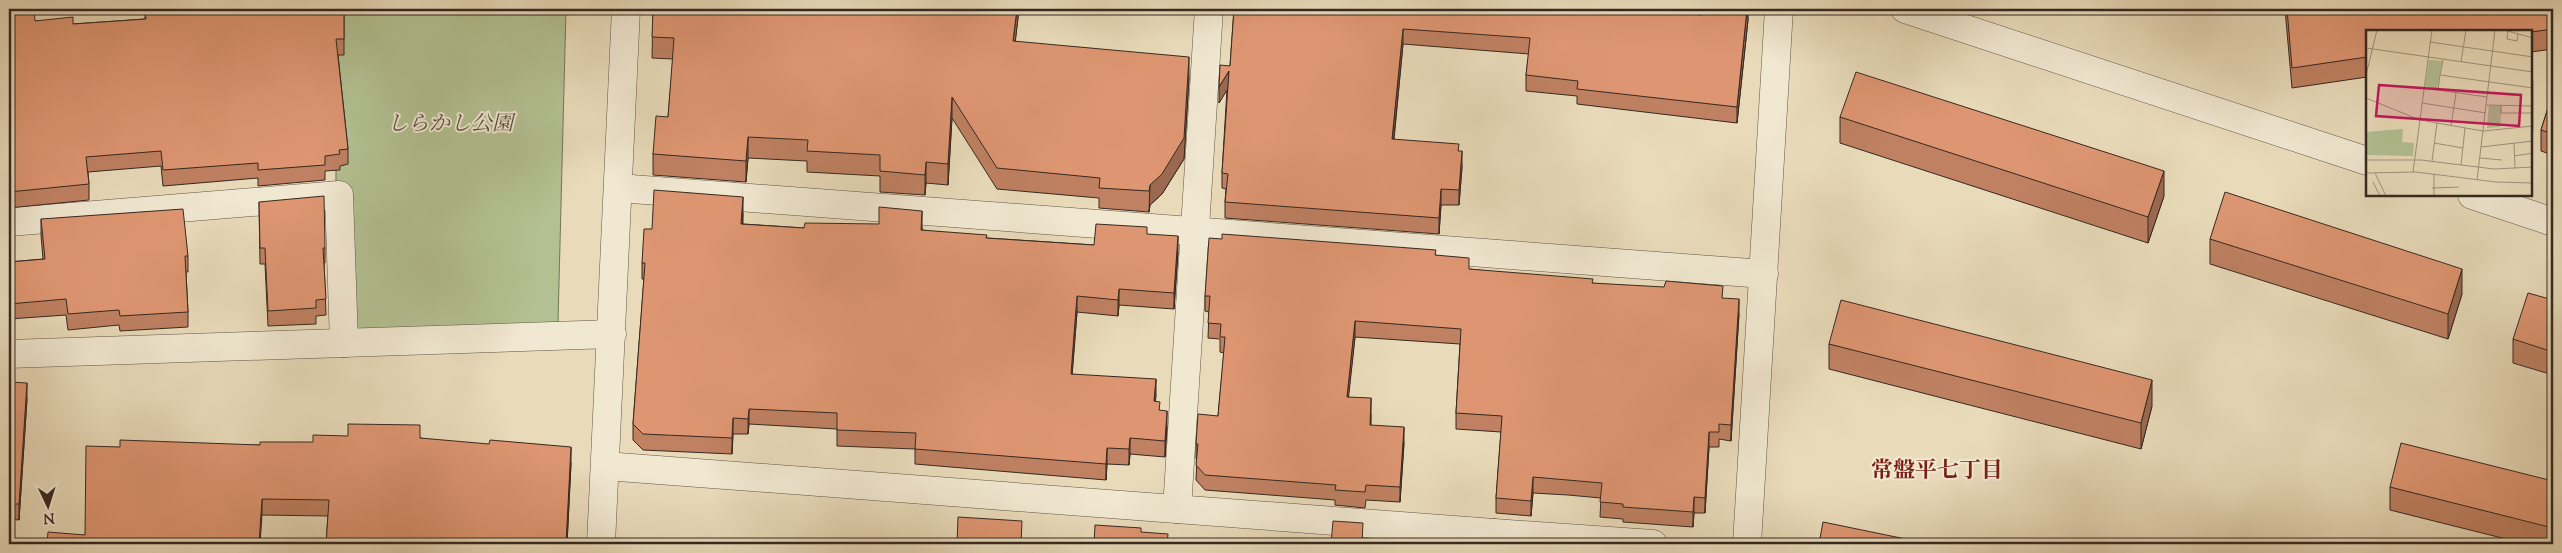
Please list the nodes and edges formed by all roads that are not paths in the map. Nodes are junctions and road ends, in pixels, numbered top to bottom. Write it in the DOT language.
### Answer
graph roads {
  1 [pos="626,9"];
  2 [pos="1209,9"];
  3 [pos="1779,9"];
  4 [pos="1905,9"];
  5 [pos="2366,160"];
  6 [pos="618,188"];
  7 [pos="2475,196"];
  8 [pos="9,222"];
  9 [pos="2553,222"];
  10 [pos="1196,230"];
  11 [pos="1764,274"];
  12 [pos="612,334"];
  13 [pos="344,343"];
  14 [pos="9,354"];
  15 [pos="605,466"];
  16 [pos="1177,509"];
  17 [pos="1494,539"];
  18 [pos="601,544"];
  19 [pos="1654,544"];
  20 [pos="1747,544"];
  1 -- 6 [label="street"];
  2 -- 10 [label="street"];
  3 -- 11 [label="street"];
  4 -- 5 [label="street"];
  6 -- 10 [label="street"];
  6 -- 12 [label="street"];
  7 -- 9 [label="street"];
  8 -- 13 [label="street"];
  10 -- 11 [label="street"];
  10 -- 16 [label="street"];
  11 -- 20 [label="street"];
  12 -- 13 [label="street"];
  12 -- 15 [label="street"];
  13 -- 14 [label="street"];
  15 -- 16 [label="street"];
  15 -- 18 [label="street"];
  16 -- 17 [label="street"];
  17 -- 19 [label="street"];
}
